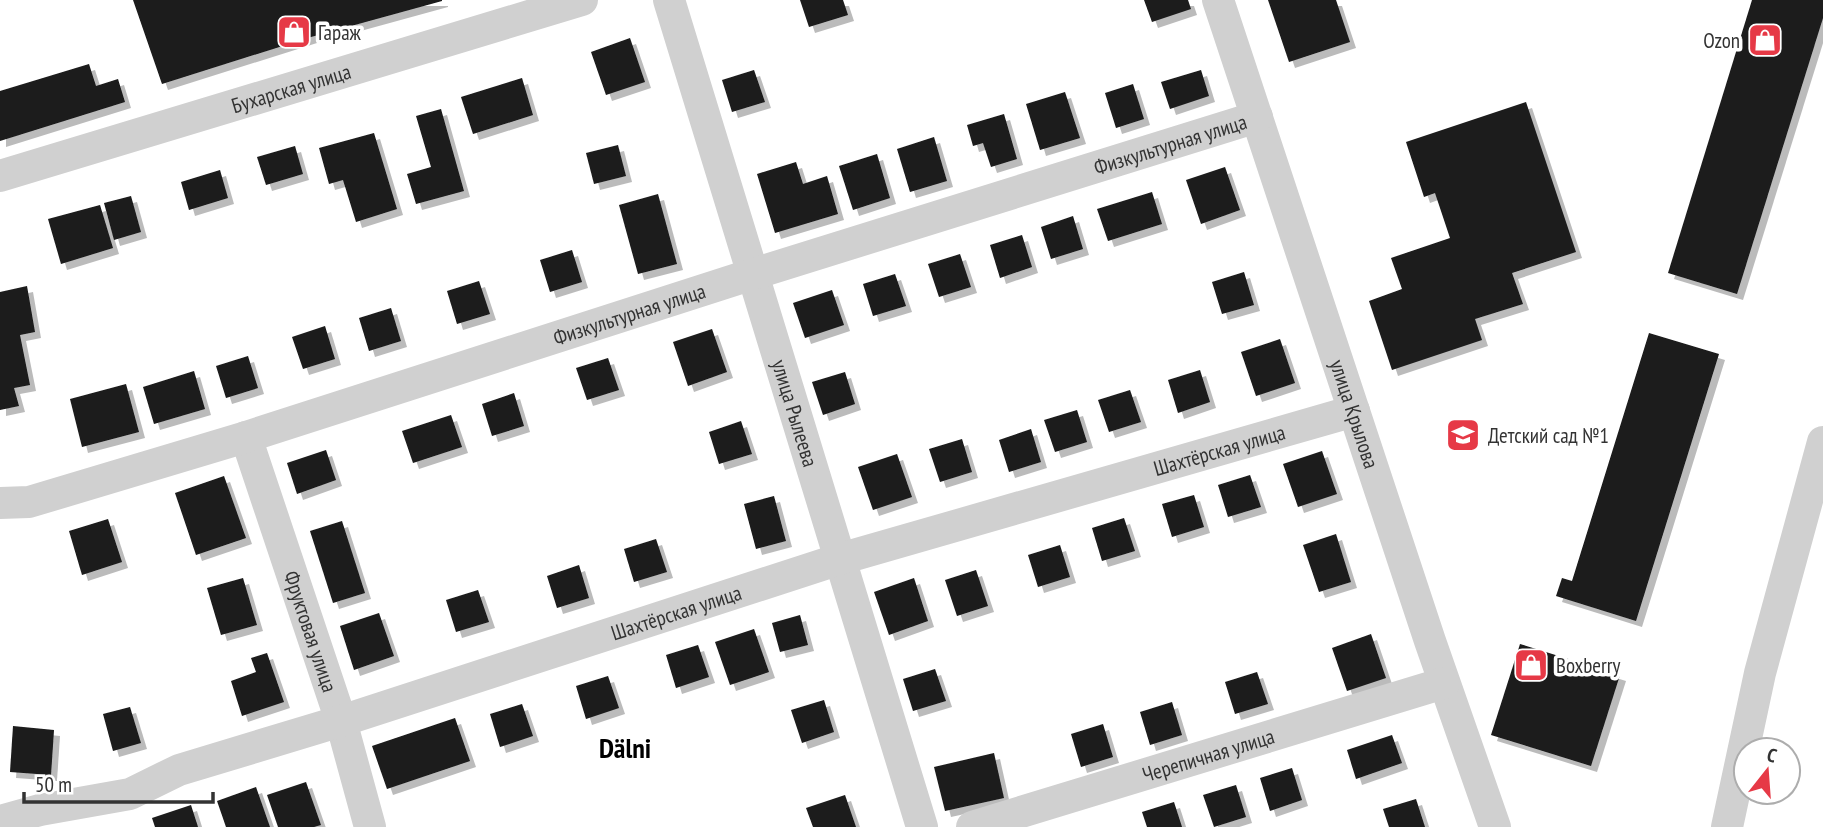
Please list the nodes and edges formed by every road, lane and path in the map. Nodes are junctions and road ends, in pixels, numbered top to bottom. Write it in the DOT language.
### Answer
graph roads {
  1 [pos="582,0"];
  2 [pos="668,0"];
  3 [pos="1218,0"];
  4 [pos="1257,117"];
  5 [pos="0,176"];
  6 [pos="752,274"];
  7 [pos="1354,411"];
  8 [pos="246,438"];
  9 [pos="1823,442"];
  10 [pos="0,503"];
  11 [pos="840,559"];
  12 [pos="1444,683"];
  13 [pos="341,721"];
  14 [pos="0,821"];
  15 [pos="370,827"];
  16 [pos="922,827"];
  17 [pos="972,827"];
  18 [pos="1494,827"];
  19 [pos="1727,827"];
  1 -- 5 [label="street, Бухарская улица"];
  2 -- 6 [label="street, улица Рылеева"];
  3 -- 4 [label="street, улица Крылова"];
  4 -- 6 [label="street, Физкультурная улица"];
  4 -- 7 [label="street, улица Крылова"];
  6 -- 8 [label="street, Физкультурная улица"];
  6 -- 11 [label="street, улица Рылеева"];
  7 -- 11 [label="street, Шахтёрская улица"];
  7 -- 12 [label="street, улица Крылова"];
  8 -- 10 [label="street, Физкультурная улица"];
  8 -- 13 [label="street, Фруктовая улица"];
  9 -- 19 [label="street"];
  11 -- 13 [label="street, Шахтёрская улица"];
  11 -- 16 [label="street, улица Рылеева"];
  12 -- 17 [label="street, Черепичная улица"];
  12 -- 18 [label="street, улица Крылова"];
  13 -- 14 [label="street, Шахтёрская улица"];
  13 -- 15 [label="street, Фруктовая улица"];
}
